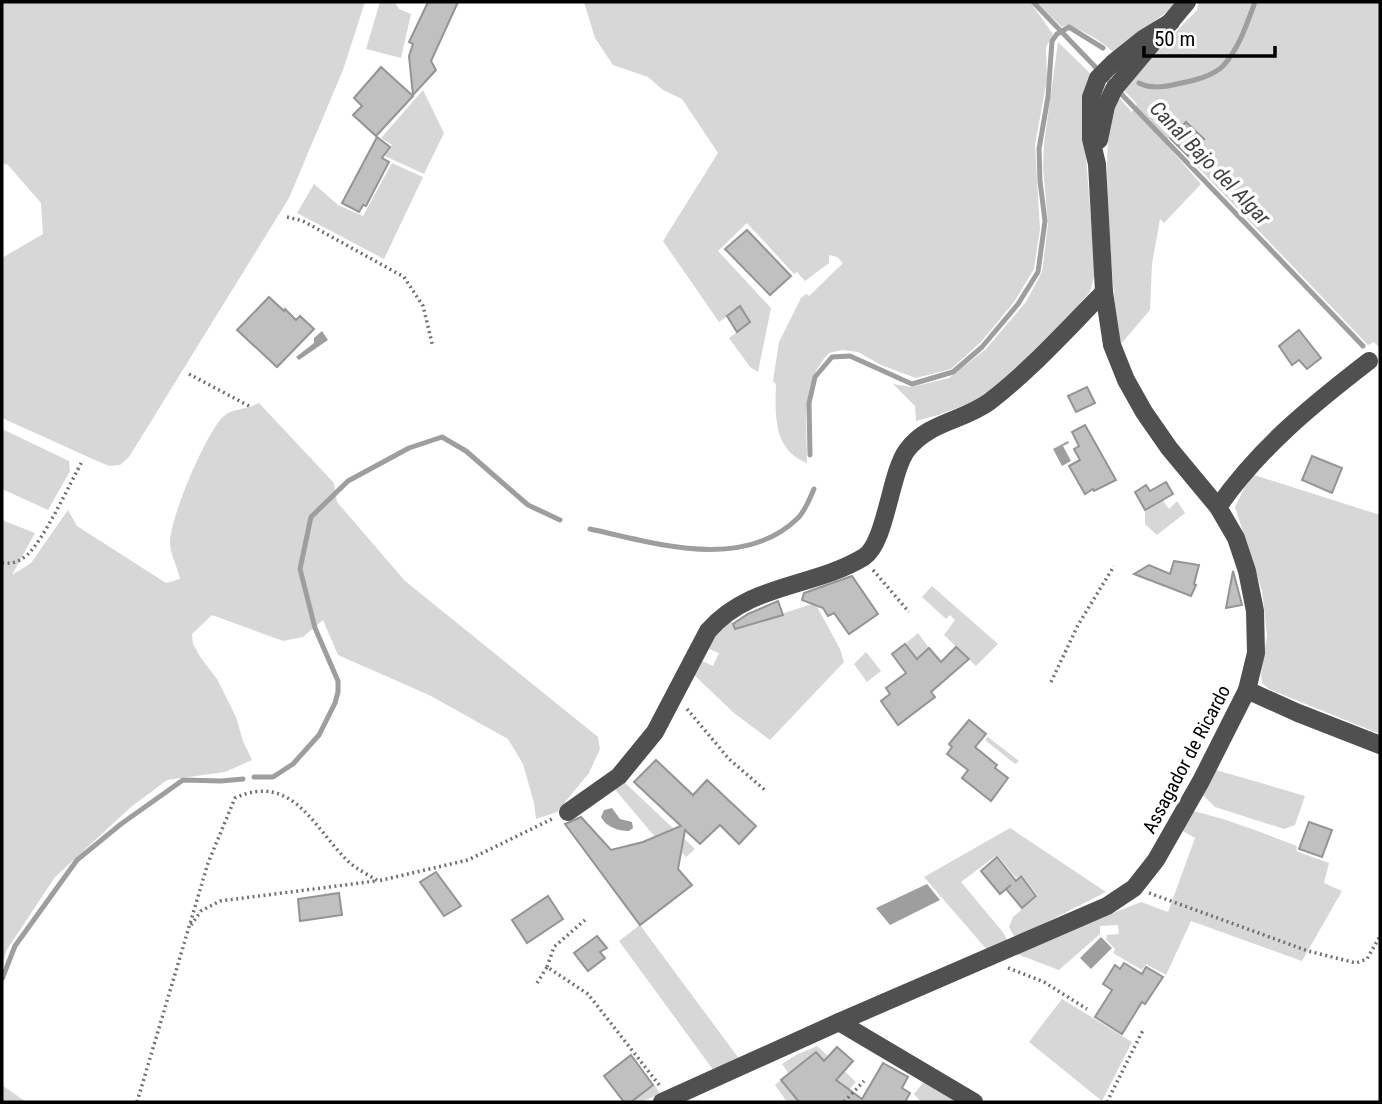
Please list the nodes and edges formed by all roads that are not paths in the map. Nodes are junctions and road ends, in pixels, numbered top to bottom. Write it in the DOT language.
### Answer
graph roads {
  1 [pos="1187,2"];
  2 [pos="1104,292"];
  3 [pos="1369,361"];
  4 [pos="1218,507"];
  5 [pos="1247,690"];
  6 [pos="1380,745"];
  7 [pos="568,811"];
  8 [pos="839,1022"];
  9 [pos="666,1101"];
  10 [pos="974,1102"];
  1 -- 2 [label="street, Assagador de Ricardo"];
  2 -- 4 [label="street, Assagador de Ricardo"];
  2 -- 7 [label="street"];
  3 -- 4 [label="street"];
  4 -- 5 [label="street, Assagador de Ricardo"];
  5 -- 6 [label="street"];
  5 -- 8 [label="street, Assagador de Ricardo"];
  8 -- 9 [label="street, Assagador de Ricardo"];
  8 -- 10 [label="street"];
}
